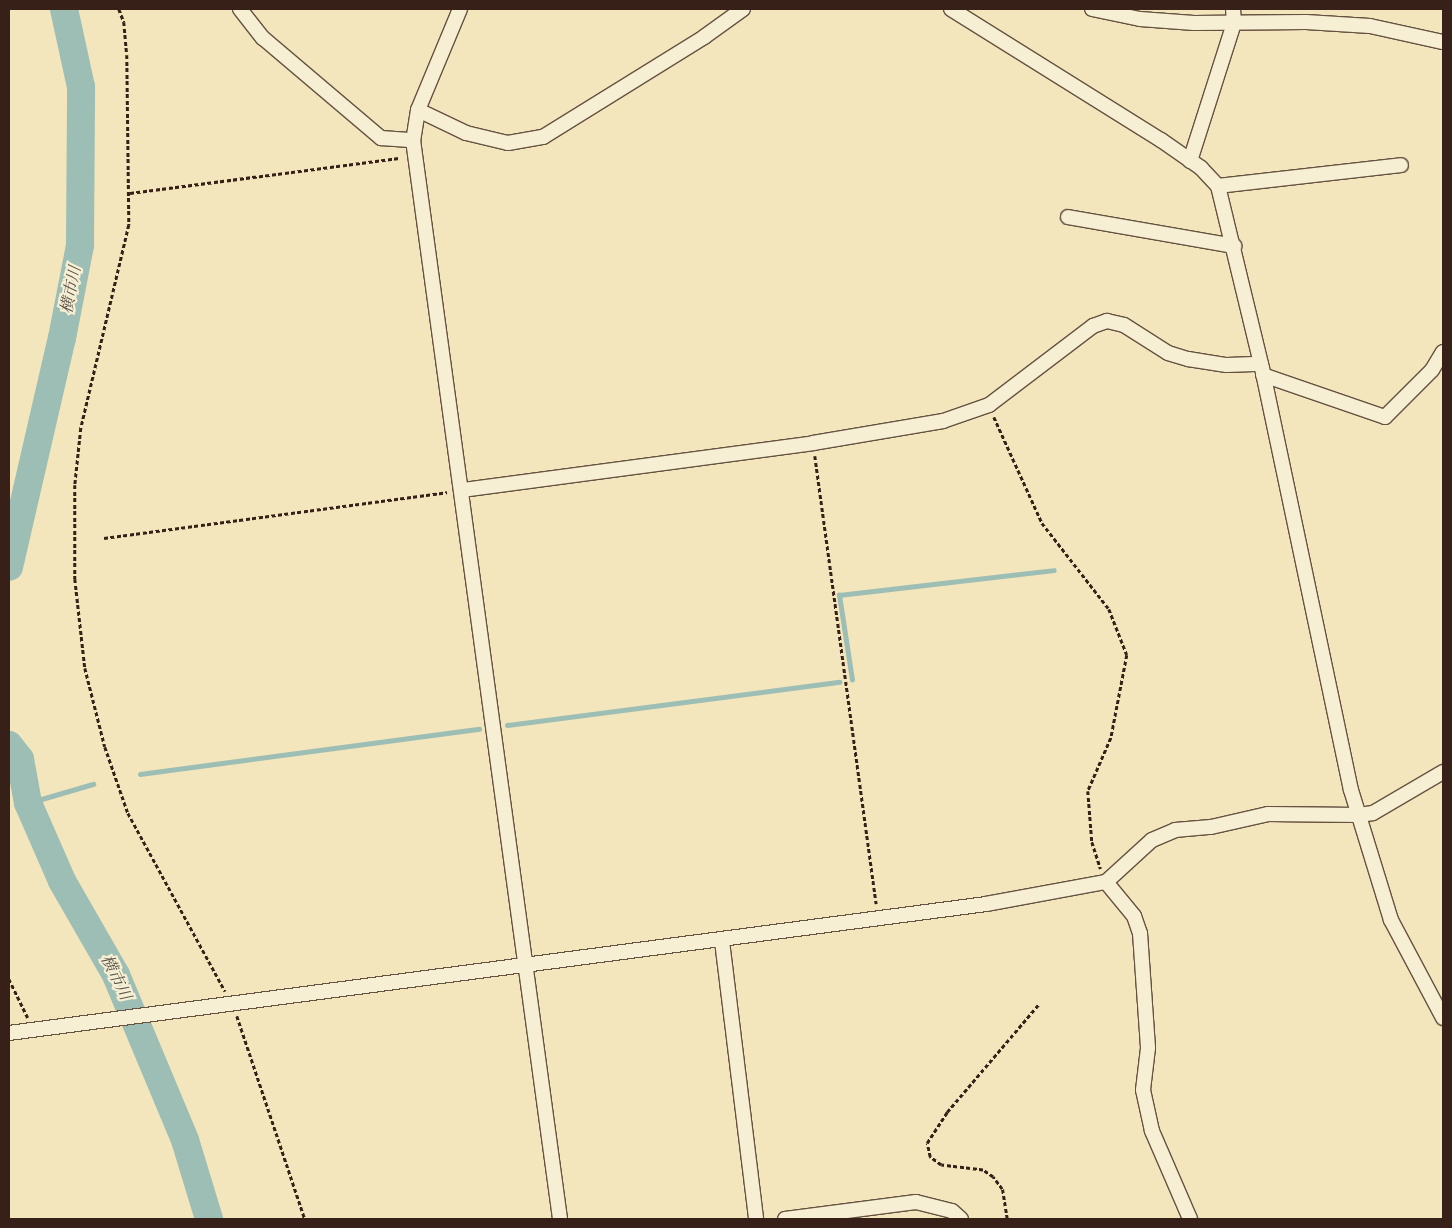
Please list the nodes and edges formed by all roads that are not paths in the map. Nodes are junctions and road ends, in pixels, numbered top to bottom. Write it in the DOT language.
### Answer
graph roads {
  1 [pos="240,9"];
  2 [pos="460,9"];
  3 [pos="743,9"];
  4 [pos="951,9"];
  5 [pos="1092,9"];
  6 [pos="1233,16"];
  7 [pos="1443,42"];
  8 [pos="418,110"];
  9 [pos="413,140"];
  10 [pos="1190,161"];
  11 [pos="1401,165"];
  12 [pos="1218,186"];
  13 [pos="1068,217"];
  14 [pos="1234,246"];
  15 [pos="1443,352"];
  16 [pos="1262,370"];
  17 [pos="463,490"];
  18 [pos="1443,772"];
  19 [pos="1359,815"];
  20 [pos="1106,882"];
  21 [pos="722,940"];
  22 [pos="525,964"];
  23 [pos="1443,1018"];
  24 [pos="9,1033"];
  25 [pos="560,1219"];
  26 [pos="756,1219"];
  27 [pos="785,1219"];
  28 [pos="961,1219"];
  29 [pos="1190,1219"];
  1 -- 9 [label="street"];
  2 -- 8 [label="street"];
  3 -- 8 [label="street"];
  4 -- 10 [label="street"];
  5 -- 6 [label="street"];
  6 -- 7 [label="street"];
  6 -- 10 [label="street"];
  8 -- 9 [label="street"];
  9 -- 17 [label="street"];
  10 -- 12 [label="street"];
  11 -- 12 [label="street"];
  12 -- 14 [label="street"];
  13 -- 14 [label="street"];
  14 -- 16 [label="street"];
  15 -- 16 [label="street"];
  16 -- 17 [label="street"];
  16 -- 19 [label="street"];
  17 -- 22 [label="street"];
  18 -- 19 [label="street"];
  19 -- 20 [label="street"];
  19 -- 23 [label="street"];
  20 -- 21 [label="street"];
  20 -- 29 [label="street"];
  21 -- 22 [label="street"];
  21 -- 26 [label="street"];
  22 -- 24 [label="street"];
  22 -- 25 [label="street"];
  27 -- 28 [label="street"];
}
